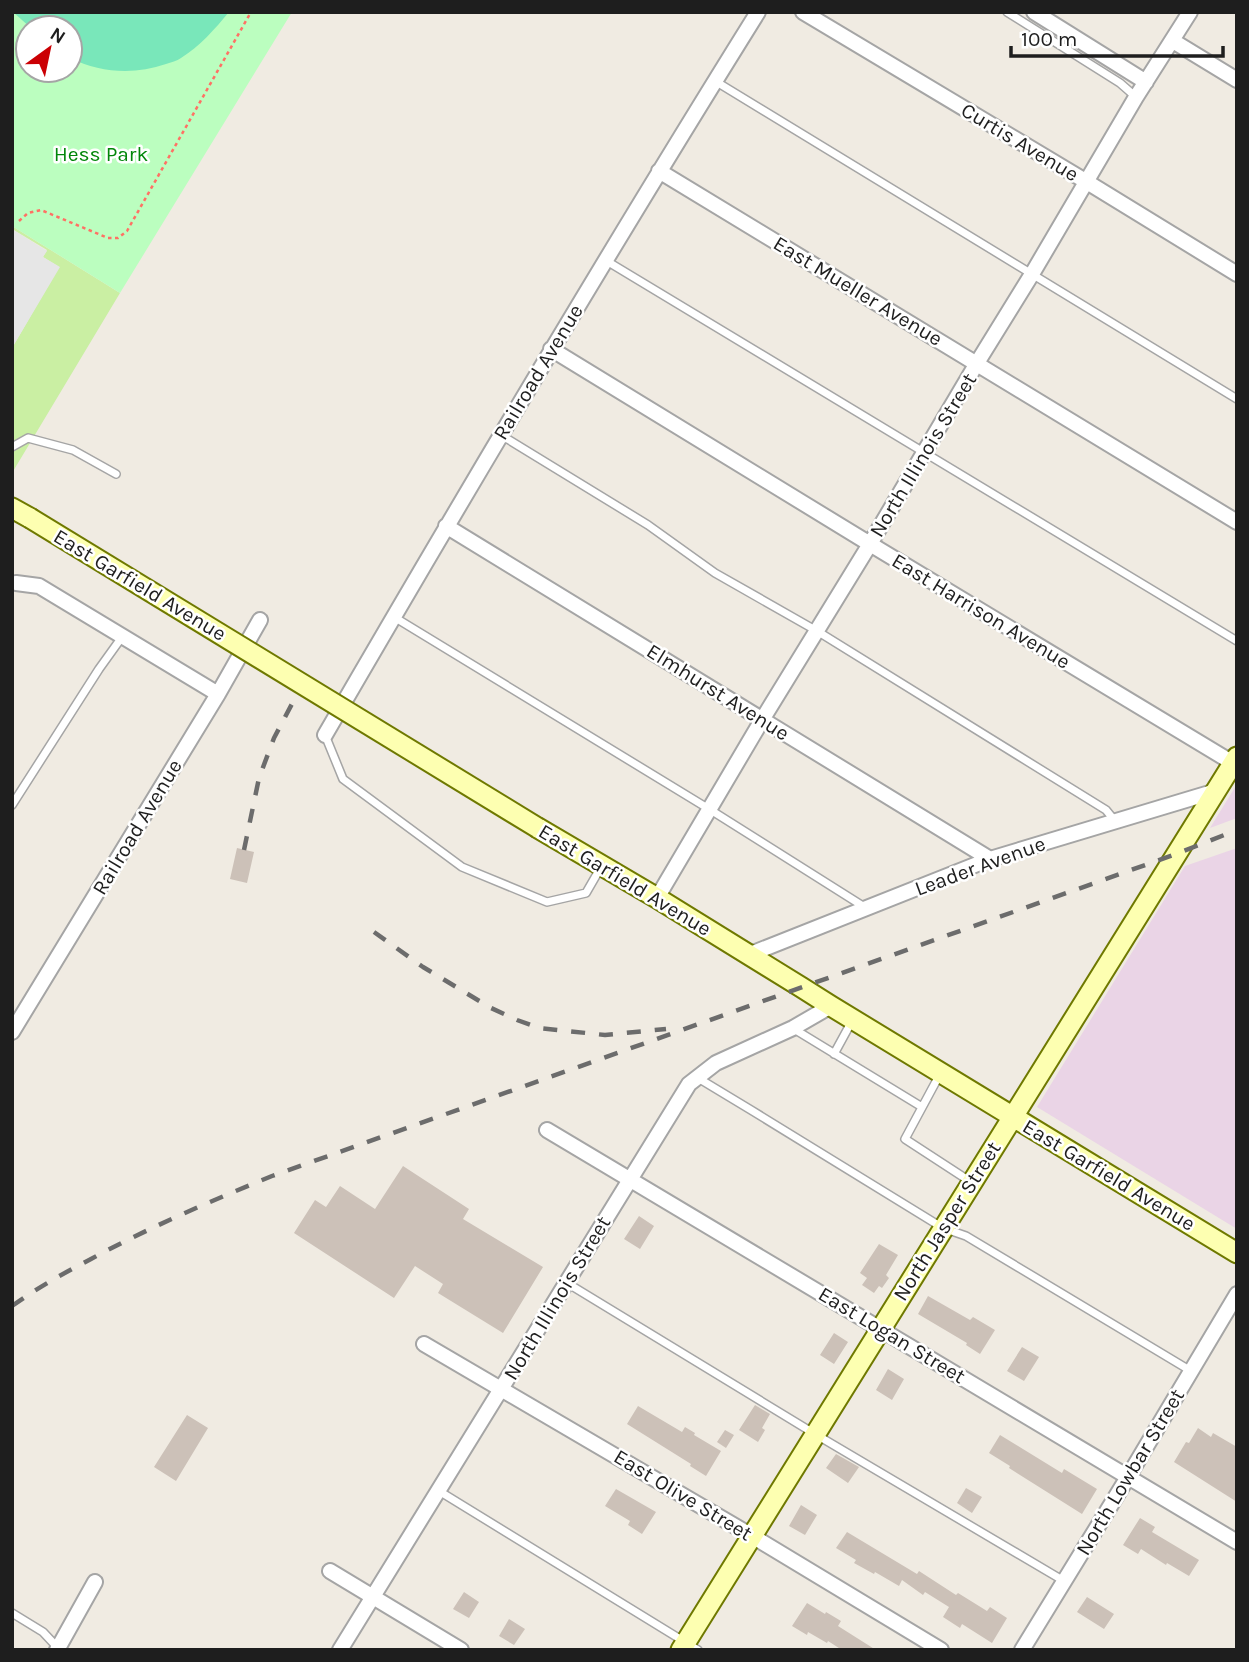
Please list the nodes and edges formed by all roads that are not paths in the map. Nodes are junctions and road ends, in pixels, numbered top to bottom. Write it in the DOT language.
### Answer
graph roads {
  1 [pos="758,12"];
  2 [pos="803,12"];
  3 [pos="1007,12"];
  4 [pos="1034,12"];
  5 [pos="1190,12"];
  6 [pos="1173,41"];
  7 [pos="1237,80"];
  8 [pos="715,81"];
  9 [pos="1146,82"];
  10 [pos="1136,97"];
  11 [pos="659,171"];
  12 [pos="1087,182"];
  13 [pos="605,260"];
  14 [pos="1032,274"];
  15 [pos="1237,274"];
  16 [pos="551,349"];
  17 [pos="977,363"];
  18 [pos="1237,399"];
  19 [pos="500,435"];
  20 [pos="12,447"];
  21 [pos="924,452"];
  22 [pos="116,474"];
  23 [pos="12,508"];
  24 [pos="1237,522"];
  25 [pos="446,526"];
  26 [pos="870,544"];
  27 [pos="14,584"];
  28 [pos="394,617"];
  29 [pos="260,620"];
  30 [pos="817,631"];
  31 [pos="122,636"];
  32 [pos="1237,641"];
  33 [pos="218,694"];
  34 [pos="762,720"];
  35 [pos="325,735"];
  36 [pos="1235,760"];
  37 [pos="1216,791"];
  38 [pos="12,805"];
  39 [pos="709,810"];
  40 [pos="1115,821"];
  41 [pos="989,859"];
  42 [pos="602,866"];
  43 [pos="657,898"];
  44 [pos="866,908"];
  45 [pos="748,955"];
  46 [pos="831,1006"];
  47 [pos="853,1020"];
  48 [pos="793,1028"];
  49 [pos="12,1032"];
  50 [pos="834,1054"];
  51 [pos="940,1073"];
  52 [pos="697,1078"];
  53 [pos="922,1107"];
  54 [pos="1012,1117"];
  55 [pos="547,1130"];
  56 [pos="629,1180"];
  57 [pos="971,1182"];
  58 [pos="943,1228"];
  59 [pos="1237,1253"];
  60 [pos="567,1283"];
  61 [pos="1237,1294"];
  62 [pos="880,1328"];
  63 [pos="424,1344"];
  64 [pos="1191,1371"];
  65 [pos="502,1388"];
  66 [pos="815,1434"];
  67 [pos="1128,1478"];
  68 [pos="439,1491"];
  69 [pos="752,1536"];
  70 [pos="1237,1542"];
  71 [pos="330,1571"];
  72 [pos="95,1581"];
  73 [pos="1065,1581"];
  74 [pos="373,1597"];
  75 [pos="12,1613"];
  76 [pos="688,1647"];
  77 [pos="57,1649"];
  78 [pos="340,1650"];
  79 [pos="461,1650"];
  80 [pos="941,1650"];
  81 [pos="1022,1650"];
  1 -- 8 [label="street, Railroad Avenue"];
  2 -- 12 [label="street, Curtis Avenue"];
  3 -- 10 [label="lane"];
  4 -- 9 [label="street"];
  5 -- 6 [label="street, North Illinois Street"];
  6 -- 7 [label="street"];
  6 -- 9 [label="street, North Illinois Street"];
  8 -- 11 [label="street, Railroad Avenue"];
  8 -- 14 [label="lane"];
  9 -- 10 [label="street, North Illinois Street"];
  10 -- 12 [label="street, North Illinois Street"];
  11 -- 13 [label="street, Railroad Avenue"];
  11 -- 17 [label="street, East Mueller Avenue"];
  12 -- 14 [label="street, North Illinois Street"];
  12 -- 15 [label="street, Curtis Avenue"];
  13 -- 16 [label="street, Railroad Avenue"];
  13 -- 21 [label="lane"];
  14 -- 17 [label="street, North Illinois Street"];
  14 -- 18 [label="lane"];
  16 -- 19 [label="street, Railroad Avenue"];
  16 -- 26 [label="street, East Harrison Avenue"];
  17 -- 21 [label="street, North Illinois Street"];
  17 -- 24 [label="street, East Mueller Avenue"];
  19 -- 25 [label="street, Railroad Avenue"];
  19 -- 30 [label="lane"];
  20 -- 22 [label="lane"];
  21 -- 26 [label="street, North Illinois Street"];
  21 -- 32 [label="lane"];
  23 -- 42 [label="street, East Garfield Avenue, bridge"];
  25 -- 28 [label="street, Railroad Avenue"];
  25 -- 34 [label="street, Elmhurst Avenue"];
  26 -- 30 [label="street, North Illinois Street"];
  26 -- 36 [label="street, East Harrison Avenue"];
  27 -- 31 [label="street"];
  28 -- 35 [label="street, Railroad Avenue"];
  28 -- 39 [label="lane"];
  29 -- 33 [label="street, Railroad Avenue"];
  30 -- 34 [label="street, North Illinois Street"];
  30 -- 40 [label="lane"];
  31 -- 33 [label="street"];
  31 -- 38 [label="lane"];
  33 -- 49 [label="street, Railroad Avenue"];
  34 -- 39 [label="street, North Illinois Street"];
  34 -- 41 [label="street, Elmhurst Avenue"];
  35 -- 42 [label="lane"];
  36 -- 37 [label="street, North Jasper Street"];
  37 -- 40 [label="street, Leader Avenue"];
  37 -- 54 [label="street, North Jasper Street"];
  39 -- 43 [label="street, North Illinois Street"];
  39 -- 44 [label="lane"];
  40 -- 41 [label="street, Leader Avenue"];
  41 -- 44 [label="street, Leader Avenue"];
  42 -- 43 [label="street, East Garfield Avenue"];
  43 -- 45 [label="street, East Garfield Avenue"];
  44 -- 45 [label="street, Leader Avenue"];
  45 -- 46 [label="street, East Garfield Avenue"];
  46 -- 47 [label="street, East Garfield Avenue"];
  46 -- 48 [label="street, North Illinois Street"];
  47 -- 50 [label="lane"];
  47 -- 51 [label="street, East Garfield Avenue"];
  48 -- 50 [label="lane"];
  48 -- 52 [label="street, North Illinois Street"];
  50 -- 53 [label="lane"];
  51 -- 53 [label="lane"];
  51 -- 54 [label="street, East Garfield Avenue"];
  52 -- 56 [label="street, North Illinois Street"];
  52 -- 58 [label="lane"];
  53 -- 57 [label="lane"];
  54 -- 57 [label="street, North Jasper Street"];
  54 -- 59 [label="street, East Garfield Avenue"];
  55 -- 56 [label="street, East Logan Street"];
  56 -- 60 [label="street, North Illinois Street"];
  56 -- 62 [label="street, East Logan Street"];
  57 -- 58 [label="street, North Jasper Street"];
  58 -- 62 [label="street, North Jasper Street"];
  58 -- 64 [label="lane"];
  60 -- 65 [label="street, North Illinois Street"];
  60 -- 66 [label="lane"];
  61 -- 64 [label="street, North Lowbar Street"];
  62 -- 66 [label="street, North Jasper Street"];
  62 -- 67 [label="street, East Logan Street"];
  63 -- 65 [label="street, East Olive Street"];
  64 -- 67 [label="street, North Lowbar Street"];
  65 -- 68 [label="street, North Illinois Street"];
  65 -- 69 [label="street, East Olive Street"];
  66 -- 69 [label="street, North Jasper Street"];
  66 -- 73 [label="lane"];
  67 -- 70 [label="street, East Logan Street"];
  67 -- 73 [label="street, North Lowbar Street"];
  68 -- 74 [label="street, North Illinois Street"];
  68 -- 76 [label="lane"];
  69 -- 76 [label="street, North Jasper Street"];
  69 -- 80 [label="street, East Olive Street"];
  71 -- 74 [label="street"];
  72 -- 77 [label="street"];
  73 -- 81 [label="street, North Lowbar Street"];
  74 -- 78 [label="street, North Illinois Street"];
  74 -- 79 [label="street"];
  75 -- 77 [label="lane"];
}
